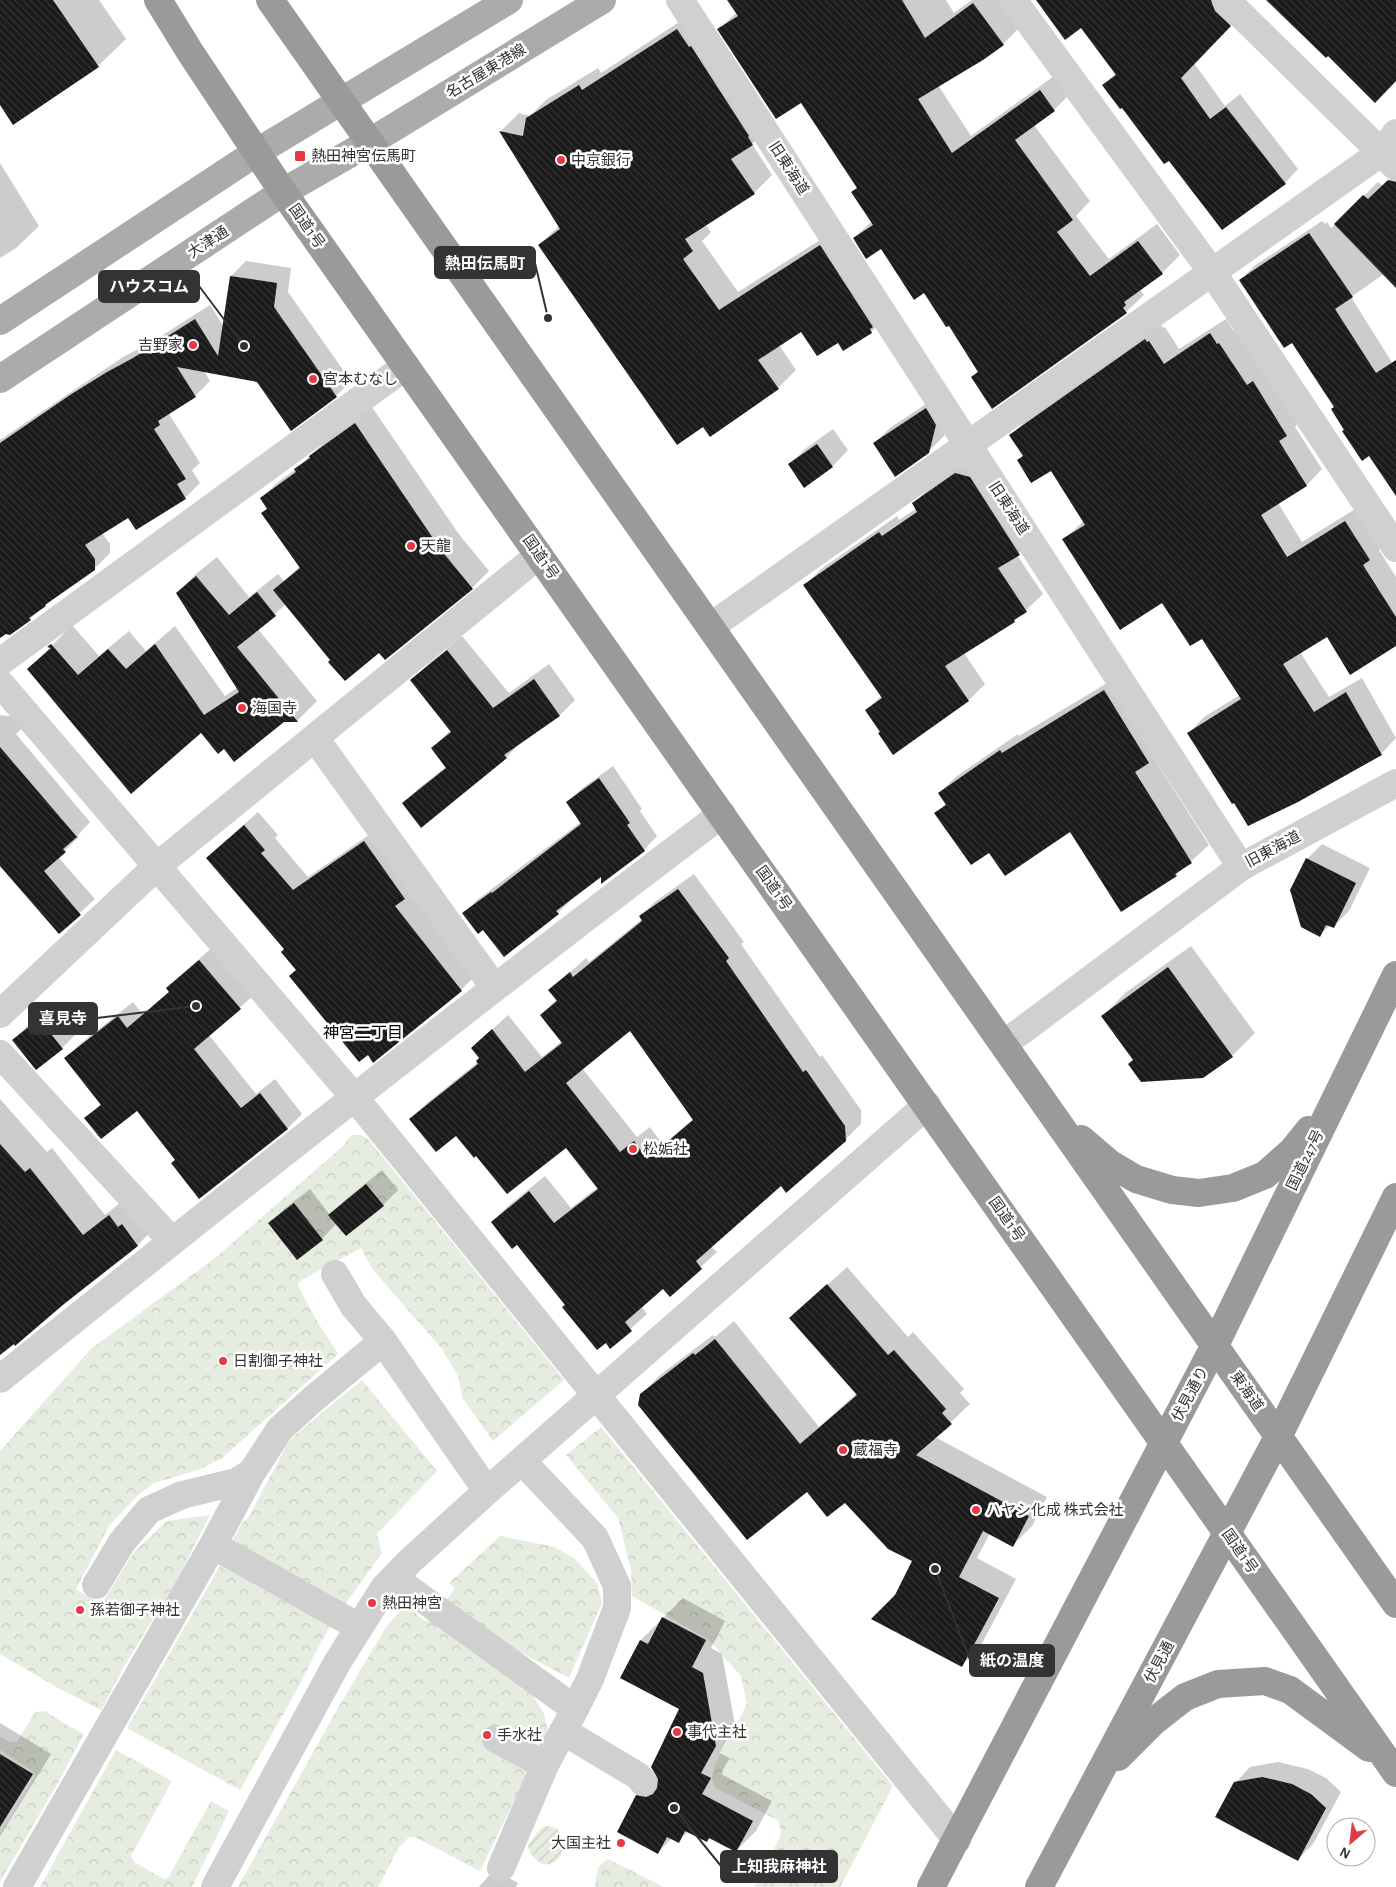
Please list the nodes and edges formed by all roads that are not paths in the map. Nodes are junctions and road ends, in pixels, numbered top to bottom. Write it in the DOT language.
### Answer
graph roads {
  1 [pos="158,0"];
  2 [pos="270,0"];
  3 [pos="509,0"];
  4 [pos="602,0"];
  5 [pos="680,0"];
  6 [pos="1013,0"];
  7 [pos="1226,0"];
  8 [pos="340,101"];
  9 [pos="370,142"];
  10 [pos="1391,151"];
  11 [pos="256,152"];
  12 [pos="283,192"];
  13 [pos="1212,272"];
  14 [pos="0,322"];
  15 [pos="406,366"];
  16 [pos="0,379"];
  17 [pos="968,445"];
  18 [pos="1396,548"];
  19 [pos="539,555"];
  20 [pos="710,627"];
  21 [pos="0,662"];
  22 [pos="0,683"];
  23 [pos="315,738"];
  24 [pos="1396,783"];
  25 [pos="722,814"];
  26 [pos="157,866"];
  27 [pos="1241,867"];
  28 [pos="1396,975"];
  29 [pos="494,987"];
  30 [pos="0,1014"];
  31 [pos="1004,1044"];
  32 [pos="0,1054"];
  33 [pos="1337,1095"];
  34 [pos="355,1098"];
  35 [pos="927,1105"];
  36 [pos="1054,1116"];
  37 [pos="1396,1198"];
  38 [pos="172,1241"];
  39 [pos="335,1274"];
  40 [pos="383,1341"];
  41 [pos="1215,1345"];
  42 [pos="0,1380"];
  43 [pos="596,1395"];
  44 [pos="1278,1437"];
  45 [pos="1164,1442"];
  46 [pos="522,1461"];
  47 [pos="252,1472"];
  48 [pos="487,1491"];
  49 [pos="1227,1533"];
  50 [pos="214,1545"];
  51 [pos="394,1578"];
  52 [pos="96,1586"];
  53 [pos="1396,1604"];
  54 [pos="359,1626"];
  55 [pos="569,1720"];
  56 [pos="496,1739"];
  57 [pos="545,1765"];
  58 [pos="1392,1768"];
  59 [pos="1098,1777"];
  60 [pos="643,1782"];
  61 [pos="957,1840"];
  62 [pos="501,1868"];
  63 [pos="17,1887"];
  64 [pos="216,1887"];
  65 [pos="931,1887"];
  66 [pos="1039,1887"];
  1 -- 11 [label="highway, 国道1号"];
  2 -- 8 [label="highway"];
  3 -- 8 [label="main road"];
  4 -- 9 [label="main road, 名古屋東港線"];
  5 -- 17 [label="street, 旧東海道"];
  6 -- 13 [label="street"];
  7 -- 10 [label="street"];
  8 -- 9 [label="highway"];
  8 -- 11 [label="main road"];
  9 -- 12 [label="main road, 大津通"];
  9 -- 20 [label="highway"];
  10 -- 13 [label="street"];
  11 -- 12 [label="highway, 国道1号"];
  11 -- 14 [label="main road"];
  12 -- 15 [label="highway, 国道1号"];
  12 -- 16 [label="main road, 大津通"];
  13 -- 17 [label="street"];
  13 -- 18 [label="street"];
  15 -- 19 [label="highway, 国道1号"];
  15 -- 21 [label="street"];
  17 -- 20 [label="street"];
  17 -- 27 [label="street, 旧東海道"];
  19 -- 23 [label="street"];
  19 -- 25 [label="highway, 国道1号"];
  20 -- 31 [label="highway"];
  22 -- 26 [label="street"];
  23 -- 26 [label="street"];
  23 -- 29 [label="street"];
  24 -- 27 [label="street, 旧東海道"];
  25 -- 29 [label="street"];
  25 -- 35 [label="highway, 国道1号"];
  26 -- 30 [label="street"];
  26 -- 34 [label="street"];
  27 -- 31 [label="street"];
  28 -- 33 [label="highway, 国道247号"];
  29 -- 34 [label="street"];
  31 -- 36 [label="highway"];
  32 -- 38 [label="street"];
  33 -- 36 [label="highway"];
  33 -- 41 [label="highway, 国道247号"];
  34 -- 38 [label="street"];
  34 -- 43 [label="street"];
  35 -- 43 [label="street"];
  35 -- 45 [label="highway, 国道1号"];
  36 -- 41 [label="highway"];
  37 -- 44 [label="highway"];
  38 -- 42 [label="street"];
  39 -- 40 [label="street"];
  40 -- 47 [label="street"];
  40 -- 48 [label="street"];
  41 -- 44 [label="highway, 東海道"];
  41 -- 45 [label="highway, 伏見通り"];
  43 -- 46 [label="street"];
  43 -- 61 [label="street"];
  44 -- 49 [label="highway, 伏見通"];
  44 -- 53 [label="highway"];
  45 -- 49 [label="highway, 国道1号"];
  45 -- 61 [label="highway"];
  46 -- 48 [label="street"];
  46 -- 55 [label="street"];
  47 -- 50 [label="street"];
  47 -- 52 [label="street"];
  48 -- 51 [label="street"];
  49 -- 58 [label="highway, 国道1号"];
  49 -- 59 [label="highway, 伏見通"];
  50 -- 54 [label="street"];
  50 -- 63 [label="street"];
  51 -- 54 [label="street"];
  51 -- 55 [label="street"];
  54 -- 64 [label="street"];
  55 -- 57 [label="street"];
  55 -- 60 [label="street"];
  56 -- 57 [label="street"];
  57 -- 62 [label="street"];
  58 -- 59 [label="highway"];
  59 -- 66 [label="highway, 伏見通"];
  61 -- 65 [label="highway"];
}
